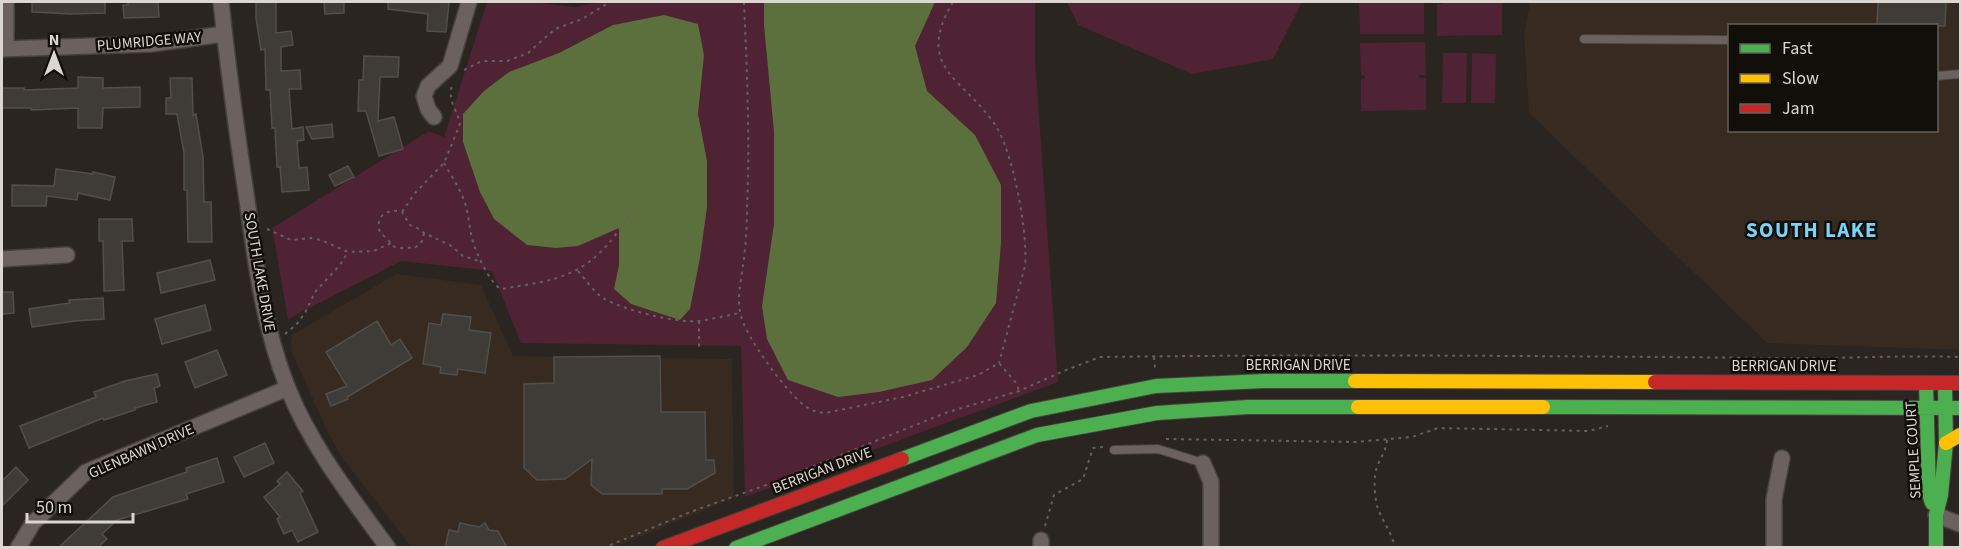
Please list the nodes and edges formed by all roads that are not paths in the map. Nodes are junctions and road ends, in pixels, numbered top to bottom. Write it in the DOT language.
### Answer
graph roads {
  1 [pos="6,2"];
  2 [pos="220,2"];
  3 [pos="469,2"];
  4 [pos="224,34"];
  5 [pos="1584,39"];
  6 [pos="1728,40"];
  7 [pos="4,49"];
  8 [pos="1960,74"];
  9 [pos="1938,76"];
  10 [pos="434,117"];
  11 [pos="68,255"];
  12 [pos="2,259"];
  13 [pos="1926,383"];
  14 [pos="1945,383"];
  15 [pos="1960,383"];
  16 [pos="288,388"];
  17 [pos="1927,407"];
  18 [pos="1945,408"];
  19 [pos="1960,408"];
  20 [pos="1960,435"];
  21 [pos="1946,443"];
  22 [pos="1114,450"];
  23 [pos="1782,458"];
  24 [pos="1203,463"];
  25 [pos="1936,515"];
  26 [pos="726,524"];
  27 [pos="1960,524"];
  28 [pos="18,548"];
  29 [pos="388,548"];
  30 [pos="663,548"];
  31 [pos="735,548"];
  32 [pos="1211,548"];
  33 [pos="1774,548"];
  34 [pos="1936,548"];
  1 -- 7 [label="street"];
  2 -- 4 [label="street, SOUTH LAKE DRIVE"];
  3 -- 10 [label="street"];
  4 -- 7 [label="street, PLUMRIDGE WAY"];
  4 -- 16 [label="street, SOUTH LAKE DRIVE"];
  5 -- 6 [label="lane"];
  8 -- 9 [label="lane"];
  11 -- 12 [label="street"];
  13 -- 14 [label="main road, BERRIGAN DRIVE"];
  13 -- 17 [label="main road, SEMPLE COURT"];
  13 -- 26 [label="main road, BERRIGAN DRIVE"];
  14 -- 15 [label="main road, BERRIGAN DRIVE"];
  14 -- 18 [label="main road, SEMPLE COURT"];
  16 -- 28 [label="street, GLENBAWN DRIVE"];
  16 -- 29 [label="street, SOUTH LAKE DRIVE"];
  17 -- 18 [label="main road"];
  17 -- 25 [label="main road, SEMPLE COURT"];
  17 -- 31 [label="main road"];
  18 -- 19 [label="main road"];
  18 -- 21 [label="main road, SEMPLE COURT"];
  20 -- 21 [label="main road"];
  21 -- 25 [label="main road, SEMPLE COURT"];
  22 -- 24 [label="lane"];
  23 -- 33 [label="street"];
  24 -- 32 [label="street"];
  25 -- 27 [label="street"];
  25 -- 34 [label="main road, SEMPLE COURT"];
  26 -- 30 [label="main road, BERRIGAN DRIVE"];
  26 -- 31 [label="main road"];
}
